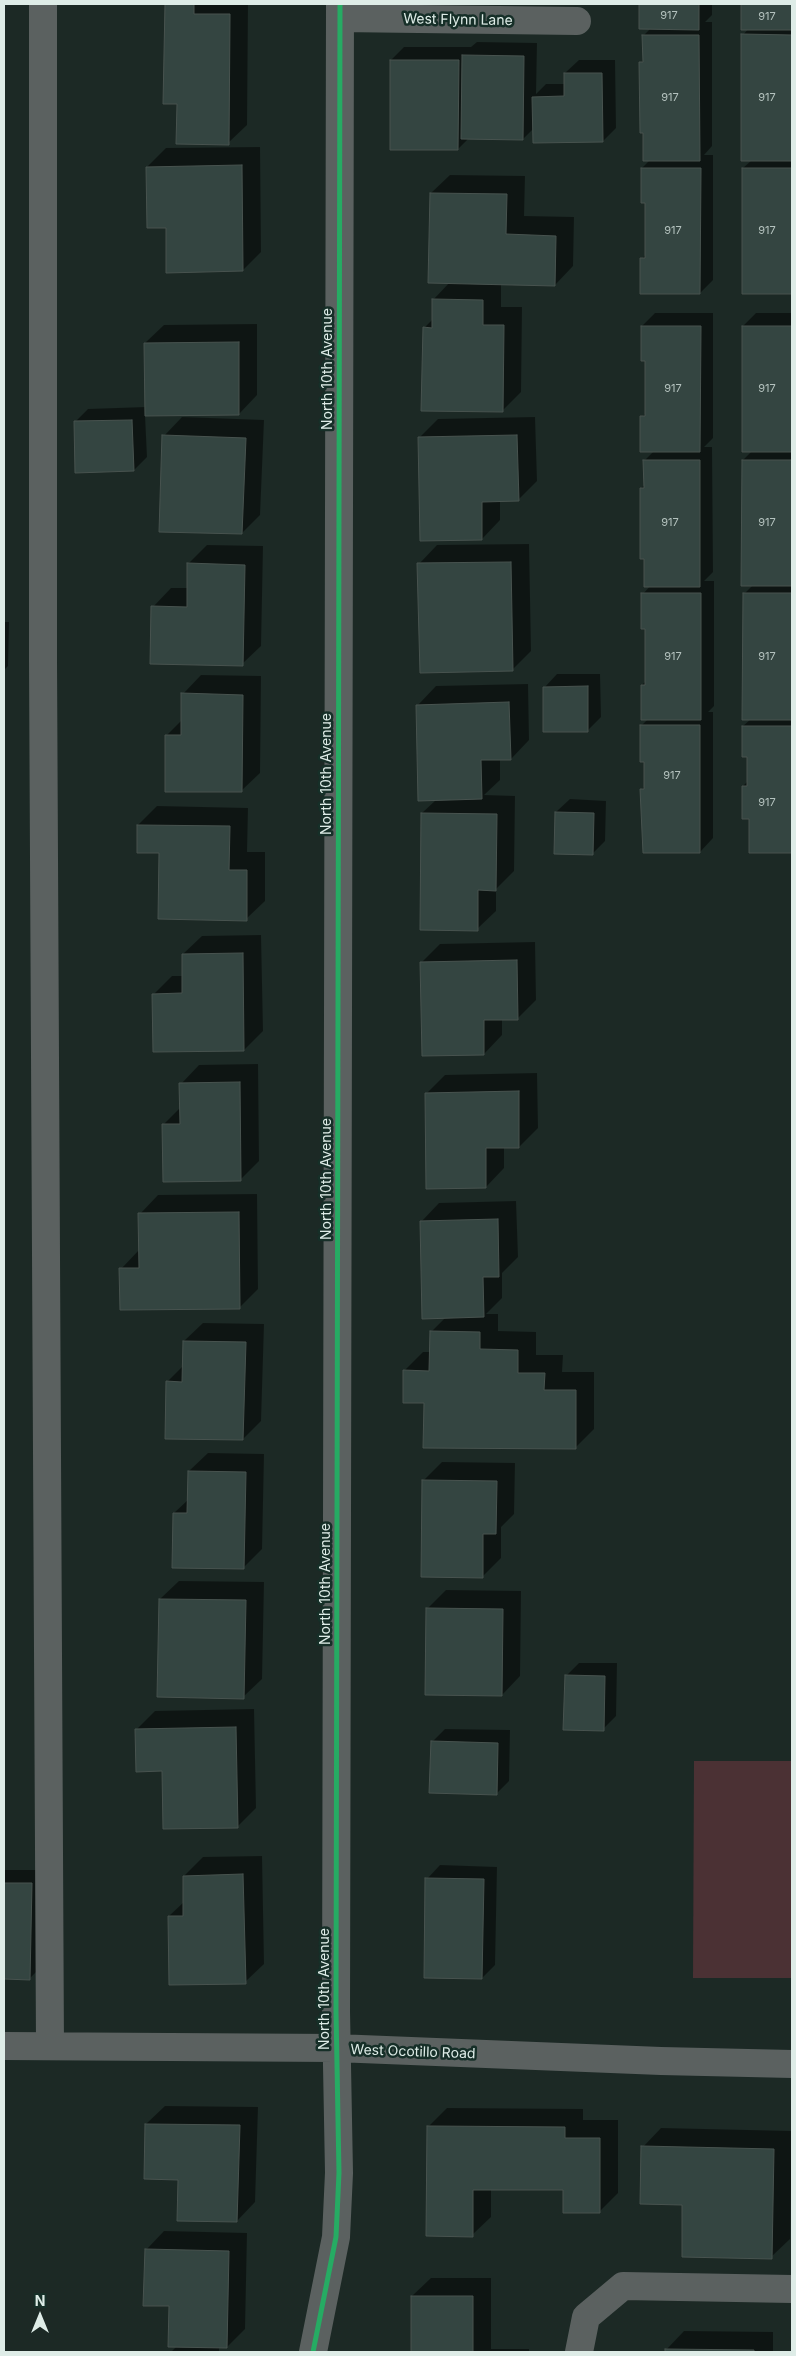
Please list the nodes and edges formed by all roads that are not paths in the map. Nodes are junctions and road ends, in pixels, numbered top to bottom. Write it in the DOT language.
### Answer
graph roads {
  1 [pos="42,4"];
  2 [pos="340,11"];
  3 [pos="577,21"];
  4 [pos="4,2046"];
  5 [pos="50,2046"];
  6 [pos="336,2048"];
  7 [pos="792,2064"];
  8 [pos="792,2289"];
  9 [pos="314,2352"];
  10 [pos="578,2352"];
  1 -- 5 [label="street"];
  2 -- 3 [label="street, West Flynn Lane"];
  2 -- 6 [label="street, North 10th Avenue"];
  4 -- 5 [label="street, West Ocotillo Road"];
  5 -- 6 [label="street, West Ocotillo Road"];
  6 -- 7 [label="street, West Ocotillo Road"];
  6 -- 9 [label="street, North 10th Avenue"];
  8 -- 10 [label="street"];
}
